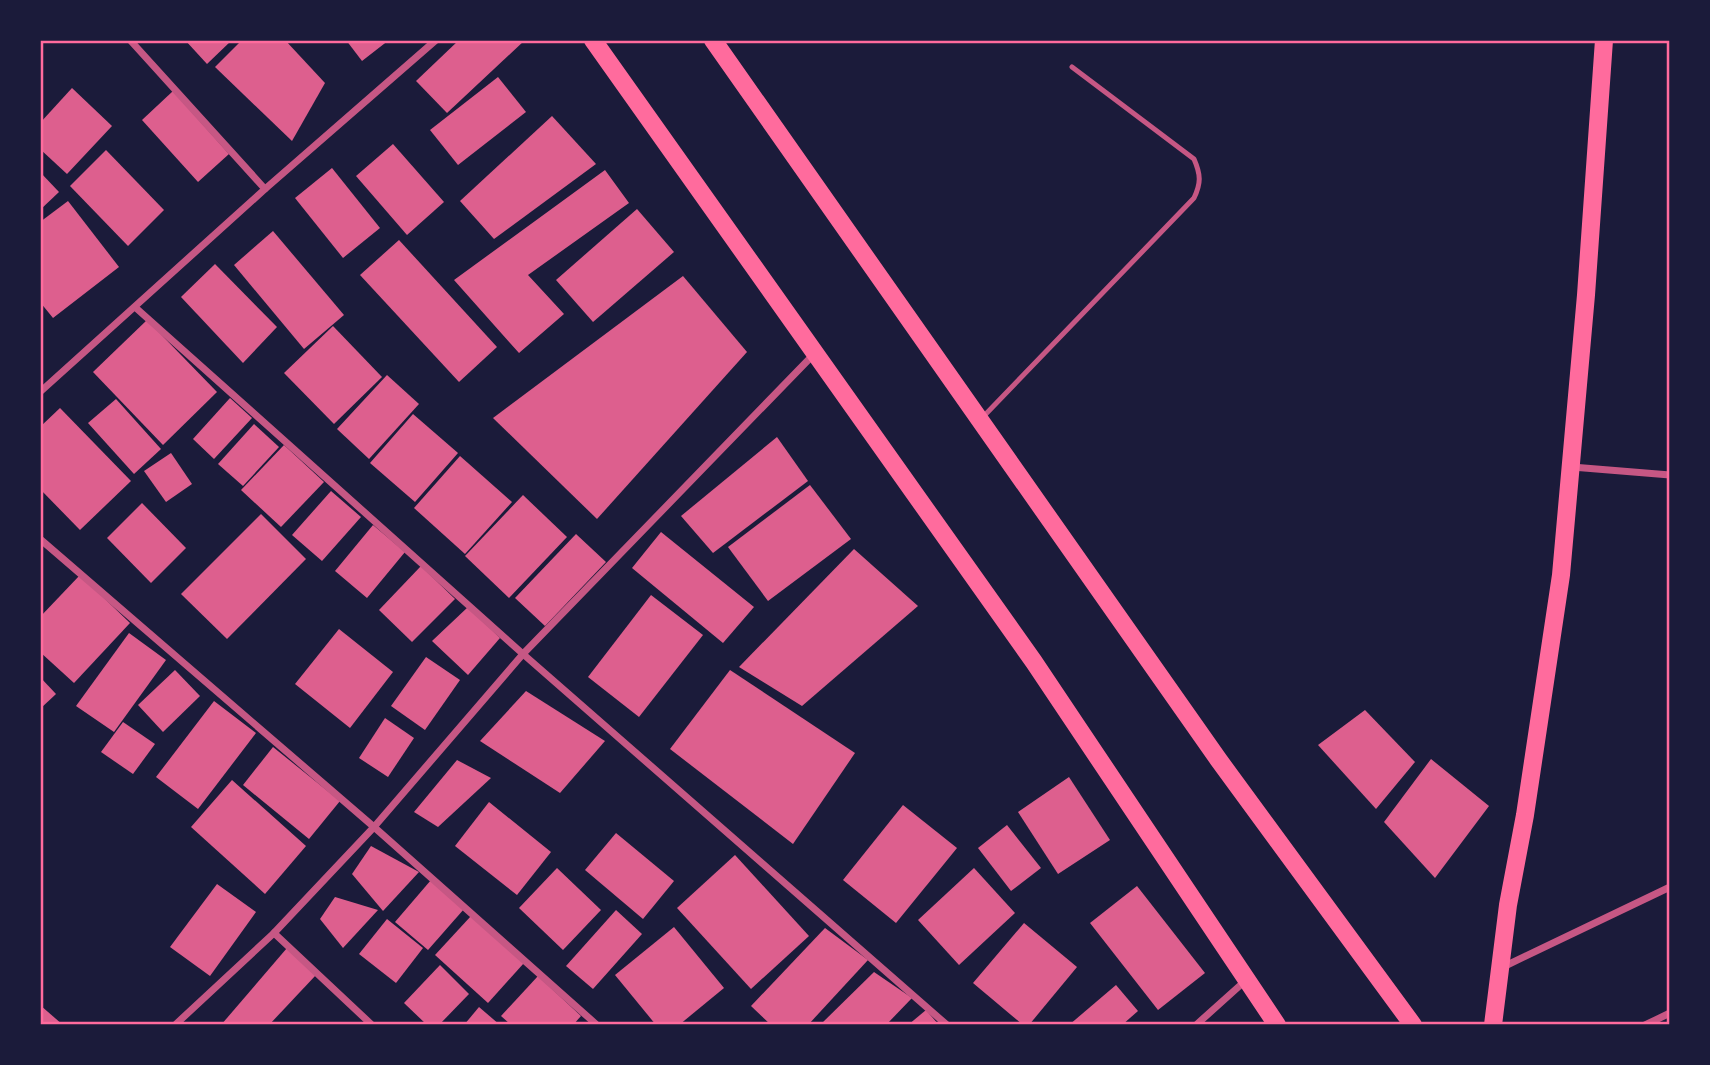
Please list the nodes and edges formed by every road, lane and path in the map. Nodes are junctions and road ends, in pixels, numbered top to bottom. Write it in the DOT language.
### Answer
graph roads {
  1 [pos="130,40"];
  2 [pos="436,40"];
  3 [pos="593,40"];
  4 [pos="713,40"];
  5 [pos="1604,40"];
  6 [pos="1072,67"];
  7 [pos="265,189"];
  8 [pos="136,308"];
  9 [pos="816,353"];
  10 [pos="40,392"];
  11 [pos="980,420"];
  12 [pos="1572,467"];
  13 [pos="1670,475"];
  14 [pos="40,540"];
  15 [pos="523,654"];
  16 [pos="374,827"];
  17 [pos="1670,887"];
  18 [pos="274,933"];
  19 [pos="1500,968"];
  20 [pos="1246,981"];
  21 [pos="1670,1013"];
  22 [pos="177,1024"];
  23 [pos="372,1025"];
  24 [pos="597,1025"];
  25 [pos="947,1025"];
  26 [pos="1196,1025"];
  27 [pos="1277,1025"];
  28 [pos="1413,1025"];
  29 [pos="1493,1025"];
  30 [pos="1645,1025"];
  1 -- 7 [label="street"];
  2 -- 7 [label="street"];
  3 -- 9 [label="main road"];
  4 -- 11 [label="main road"];
  5 -- 12 [label="main road"];
  6 -- 11 [label="lane"];
  7 -- 8 [label="street"];
  8 -- 10 [label="street"];
  8 -- 15 [label="street"];
  9 -- 15 [label="street"];
  9 -- 20 [label="main road"];
  11 -- 28 [label="main road"];
  12 -- 13 [label="street"];
  12 -- 19 [label="main road"];
  14 -- 16 [label="street"];
  15 -- 16 [label="street"];
  15 -- 25 [label="street"];
  16 -- 18 [label="street"];
  16 -- 24 [label="street"];
  17 -- 19 [label="street"];
  18 -- 22 [label="street"];
  18 -- 23 [label="street"];
  19 -- 29 [label="main road"];
  20 -- 26 [label="street"];
  20 -- 27 [label="main road"];
  21 -- 30 [label="street"];
}
